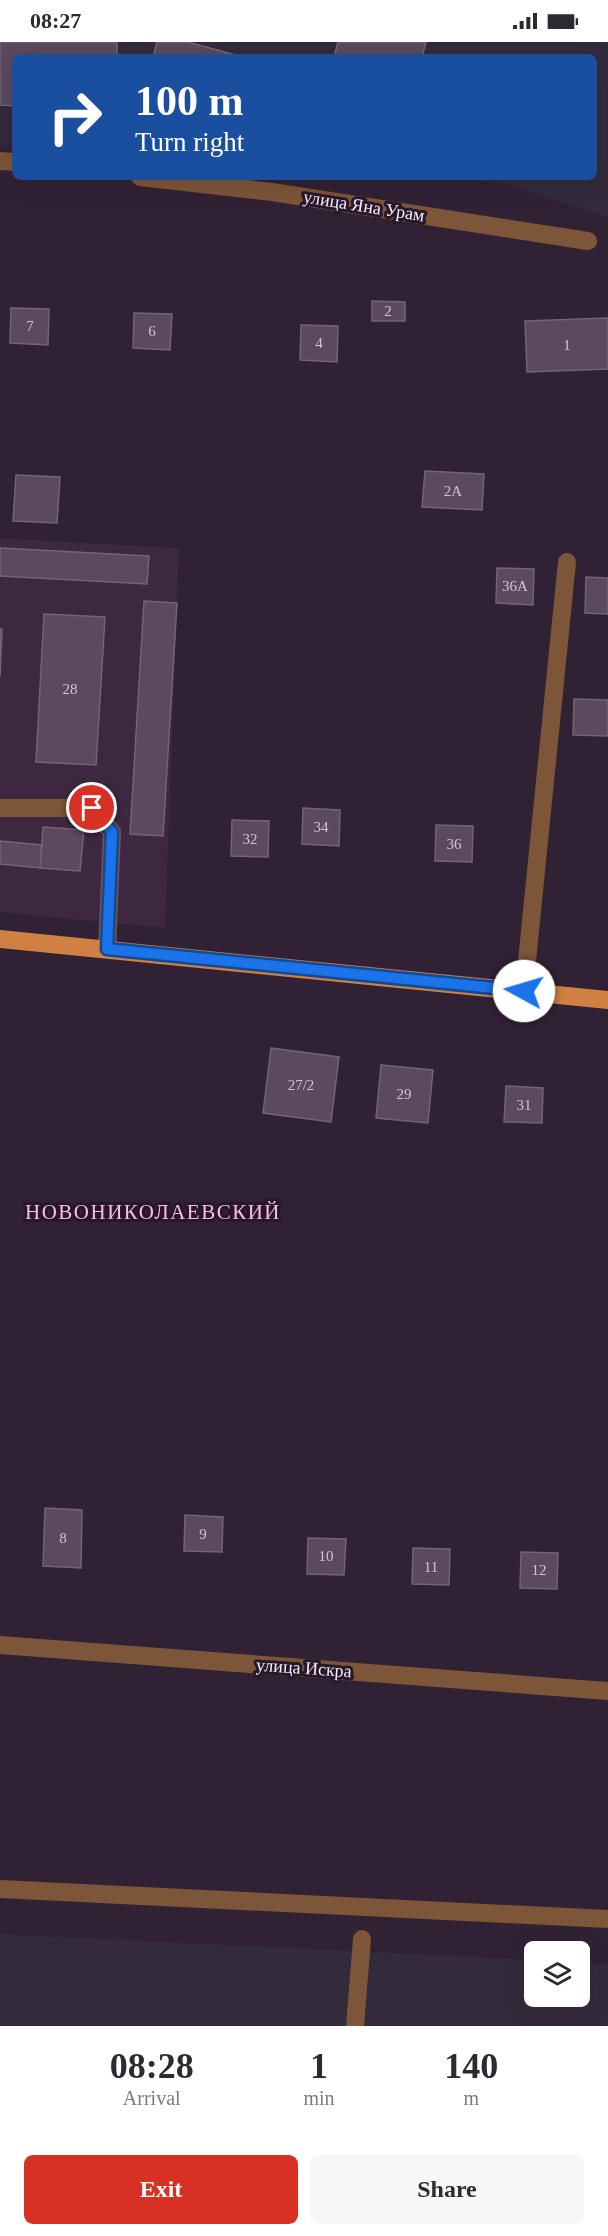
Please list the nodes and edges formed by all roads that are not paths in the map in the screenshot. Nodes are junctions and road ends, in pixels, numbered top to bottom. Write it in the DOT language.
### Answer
graph roads {
  1 [pos="166,180"];
  2 [pos="588,241"];
  3 [pos="567,562"];
  4 [pos="0,808"];
  5 [pos="0,939"];
  6 [pos="107,949"];
  7 [pos="524,991"];
  8 [pos="608,1000"];
  9 [pos="0,1645"];
  10 [pos="608,1691"];
  11 [pos="0,1889"];
  12 [pos="608,1919"];
  13 [pos="362,1939"];
  14 [pos="355,2026"];
  1 -- 2 [label="street, улица Яна Урам"];
  3 -- 7 [label="street"];
  4 -- 6 [label="street"];
  5 -- 6 [label="main road"];
  6 -- 7 [label="main road"];
  7 -- 8 [label="main road"];
  9 -- 10 [label="street, улица Искра"];
  11 -- 12 [label="street"];
  13 -- 14 [label="street"];
}
